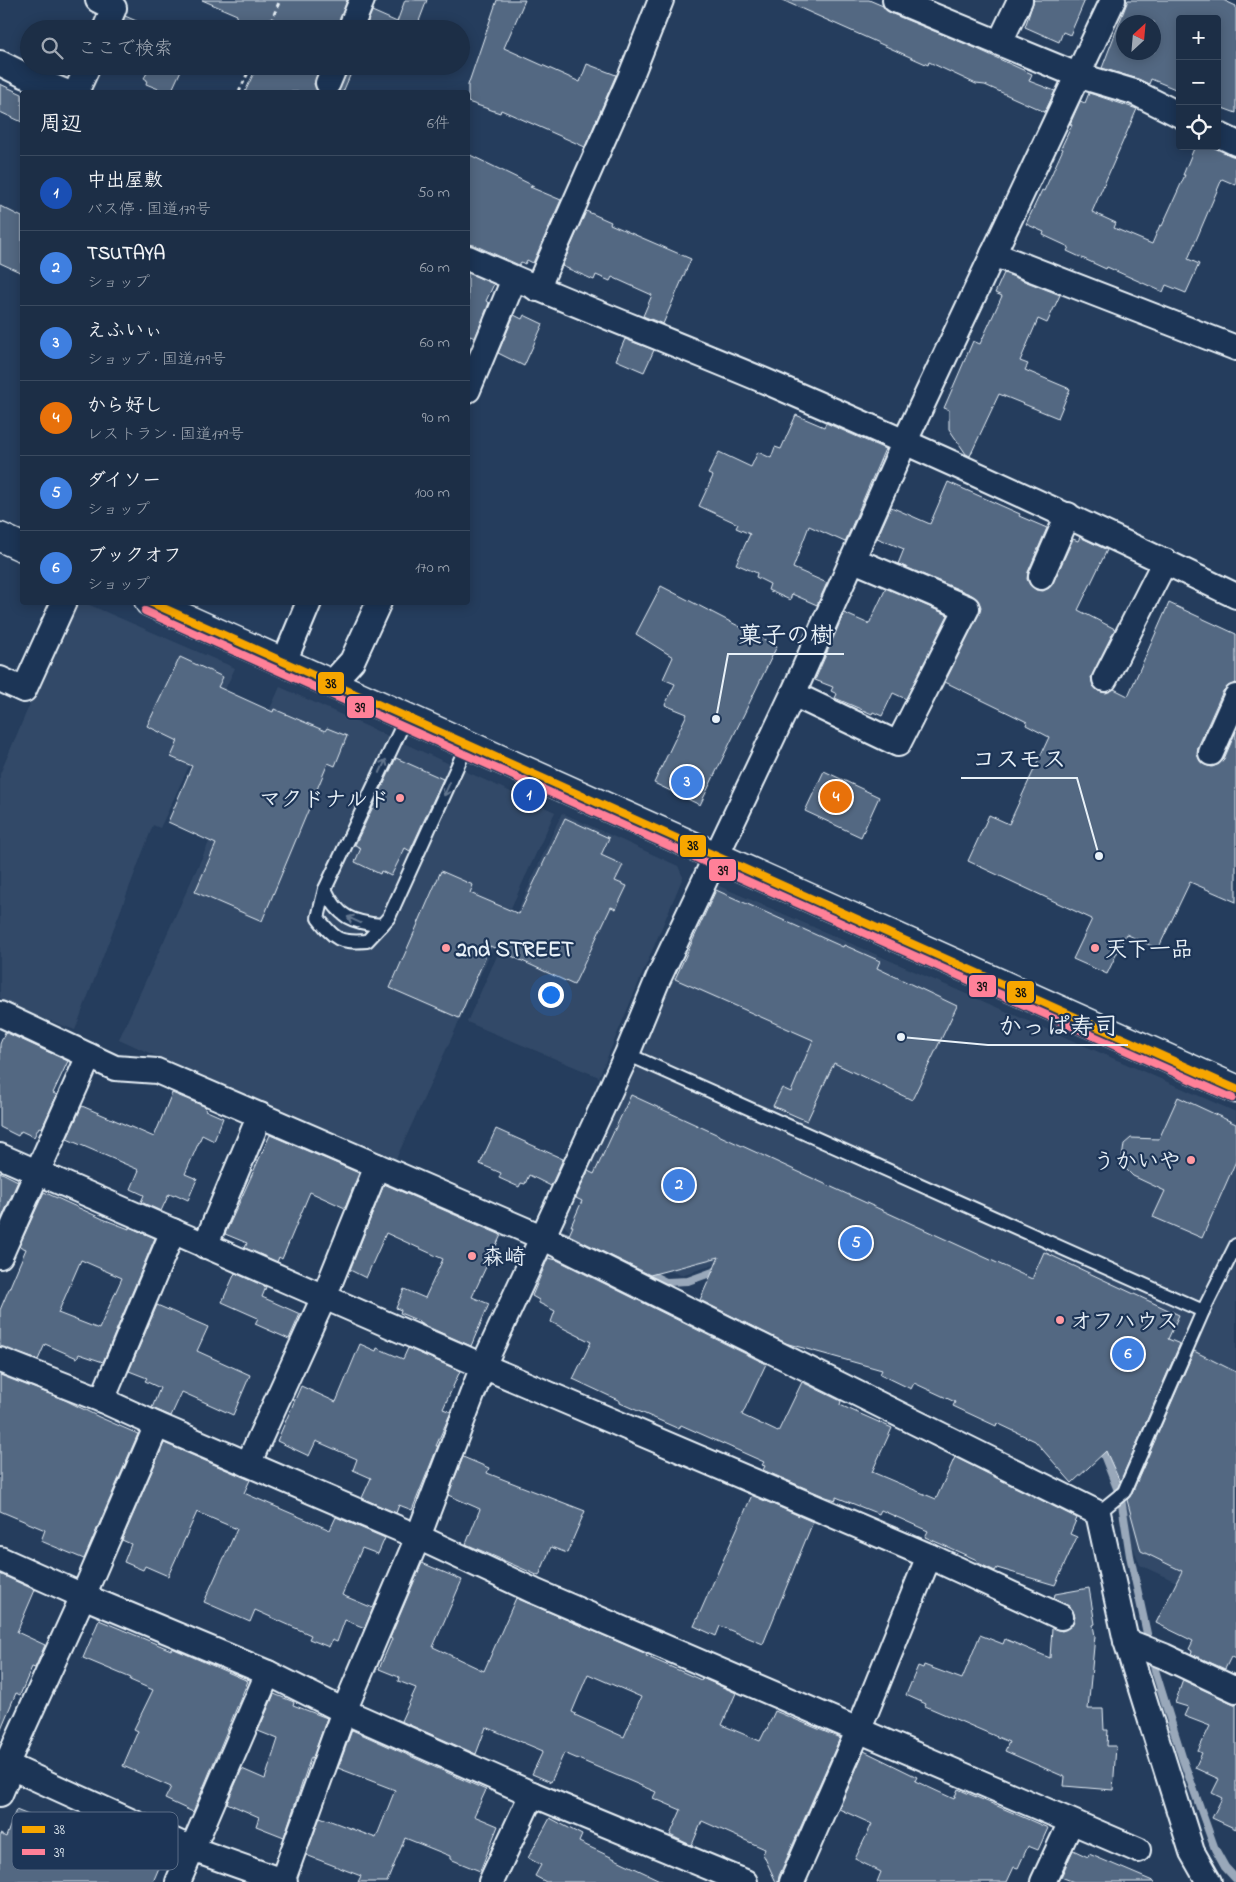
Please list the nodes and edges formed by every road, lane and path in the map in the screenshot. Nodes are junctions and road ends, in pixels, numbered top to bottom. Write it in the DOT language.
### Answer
graph roads {
  1 [pos="98,0"];
  2 [pos="280,0"];
  3 [pos="362,0"];
  4 [pos="660,0"];
  5 [pos="895,0"];
  6 [pos="1020,0"];
  7 [pos="1113,0"];
  8 [pos="109,20"];
  9 [pos="272,20"];
  10 [pos="354,20"];
  11 [pos="1000,42"];
  12 [pos="0,63"];
  13 [pos="20,74"];
  14 [pos="22,75"];
  15 [pos="84,75"];
  16 [pos="247,75"];
  17 [pos="1077,75"];
  18 [pos="61,90"];
  19 [pos="77,90"];
  20 [pos="240,90"];
  21 [pos="1176,113"];
  22 [pos="1221,136"];
  23 [pos="1236,143"];
  24 [pos="993,254"];
  25 [pos="470,259"];
  26 [pos="514,279"];
  27 [pos="537,289"];
  28 [pos="1236,348"];
  29 [pos="470,385"];
  30 [pos="905,441"];
  31 [pos="1068,515"];
  32 [pos="0,537"];
  33 [pos="20,546"];
  34 [pos="854,560"];
  35 [pos="1164,561"];
  36 [pos="1041,577"];
  37 [pos="1236,596"];
  38 [pos="63,605"];
  39 [pos="156,605"];
  40 [pos="308,605"];
  41 [pos="378,605"];
  42 [pos="284,662"];
  43 [pos="0,679"];
  44 [pos="1105,679"];
  45 [pos="331,684"];
  46 [pos="793,694"];
  47 [pos="1236,697"];
  48 [pos="406,718"];
  49 [pos="467,745"];
  50 [pos="1211,753"];
  51 [pos="716,855"];
  52 [pos="325,890"];
  53 [pos="382,925"];
  54 [pos="0,1014"];
  55 [pos="627,1054"];
  56 [pos="89,1056"];
  57 [pos="1236,1089"];
  58 [pos="260,1115"];
  59 [pos="0,1156"];
  60 [pos="377,1166"];
  61 [pos="36,1172"];
  62 [pos="173,1231"];
  63 [pos="544,1238"];
  64 [pos="1236,1245"];
  65 [pos="206,1246"];
  66 [pos="0,1256"];
  67 [pos="324,1297"];
  68 [pos="1204,1311"];
  69 [pos="0,1360"];
  70 [pos="483,1366"];
  71 [pos="102,1400"];
  72 [pos="157,1425"];
  73 [pos="248,1464"];
  74 [pos="1098,1513"];
  75 [pos="418,1537"];
  76 [pos="929,1556"];
  77 [pos="0,1559"];
  78 [pos="83,1596"];
  79 [pos="1061,1617"];
  80 [pos="1126,1641"];
  81 [pos="268,1673"];
  82 [pos="1236,1690"];
  83 [pos="344,1711"];
  84 [pos="859,1729"];
  85 [pos="6,1765"];
  86 [pos="0,1794"];
  87 [pos="532,1794"];
  88 [pos="110,1812"];
  89 [pos="1071,1822"];
  90 [pos="178,1843"];
  91 [pos="192,1849"];
  92 [pos="1138,1850"];
  93 [pos="178,1882"];
  94 [pos="284,1882"];
  95 [pos="491,1882"];
  96 [pos="745,1882"];
  97 [pos="792,1882"];
  98 [pos="1043,1882"];
  99 [pos="1209,1882"];
  1 -- 8 [label="street"];
  2 -- 9 [label="path"];
  3 -- 10 [label="street"];
  4 -- 27 [label="street"];
  5 -- 11 [label="street"];
  6 -- 11 [label="street"];
  7 -- 17 [label="street"];
  11 -- 17 [label="street"];
  12 -- 13 [label="street"];
  14 -- 18 [label="street"];
  15 -- 19 [label="street"];
  16 -- 20 [label="path"];
  17 -- 21 [label="street"];
  17 -- 24 [label="street"];
  22 -- 23 [label="street"];
  24 -- 28 [label="street"];
  24 -- 30 [label="street"];
  25 -- 26 [label="street"];
  26 -- 27 [label="street"];
  26 -- 29 [label="street"];
  27 -- 30 [label="street"];
  30 -- 31 [label="street"];
  30 -- 34 [label="street"];
  31 -- 35 [label="street"];
  31 -- 36 [label="street"];
  32 -- 33 [label="highway"];
  34 -- 46 [label="street"];
  34 -- 46 [label="street"];
  35 -- 37 [label="street"];
  35 -- 44 [label="street"];
  38 -- 43 [label="street"];
  39 -- 42 [label="highway"];
  40 -- 42 [label="street"];
  41 -- 45 [label="street"];
  42 -- 45 [label="highway"];
  45 -- 48 [label="highway"];
  46 -- 51 [label="street"];
  47 -- 50 [label="street"];
  48 -- 49 [label="highway"];
  52 -- 48 [label="lane, one-way"];
  49 -- 51 [label="highway"];
  49 -- 53 [label="lane, one-way"];
  51 -- 55 [label="street"];
  51 -- 57 [label="highway"];
  53 -- 52 [label="lane, one-way"];
  52 -- 53 [label="lane"];
  54 -- 56 [label="street"];
  55 -- 63 [label="street"];
  55 -- 68 [label="lane"];
  56 -- 58 [label="street"];
  56 -- 61 [label="street"];
  58 -- 60 [label="street"];
  58 -- 65 [label="street"];
  59 -- 61 [label="street"];
  60 -- 63 [label="street"];
  60 -- 67 [label="street"];
  61 -- 62 [label="street"];
  61 -- 66 [label="street"];
  62 -- 65 [label="street"];
  62 -- 71 [label="street"];
  63 -- 70 [label="street"];
  63 -- 74 [label="street"];
  64 -- 68 [label="lane"];
  65 -- 67 [label="street"];
  67 -- 70 [label="street"];
  67 -- 73 [label="street"];
  68 -- 74 [label="lane"];
  69 -- 71 [label="street"];
  70 -- 75 [label="street"];
  70 -- 76 [label="street"];
  71 -- 72 [label="street"];
  72 -- 73 [label="street"];
  72 -- 78 [label="street"];
  73 -- 75 [label="street"];
  74 -- 80 [label="street"];
  75 -- 83 [label="street"];
  75 -- 84 [label="street"];
  76 -- 79 [label="street"];
  76 -- 84 [label="street"];
  77 -- 78 [label="street"];
  78 -- 81 [label="street"];
  78 -- 85 [label="street"];
  80 -- 82 [label="street"];
  80 -- 99 [label="street"];
  81 -- 83 [label="street"];
  81 -- 91 [label="street"];
  83 -- 87 [label="street"];
  83 -- 94 [label="street"];
  84 -- 89 [label="street"];
  84 -- 97 [label="street"];
  85 -- 86 [label="street"];
  85 -- 88 [label="street"];
  87 -- 95 [label="street"];
  87 -- 96 [label="street"];
  89 -- 92 [label="street"];
  89 -- 98 [label="street"];
  90 -- 91 [label="street"];
  91 -- 93 [label="street"];
  91 -- 94 [label="street"];
}
